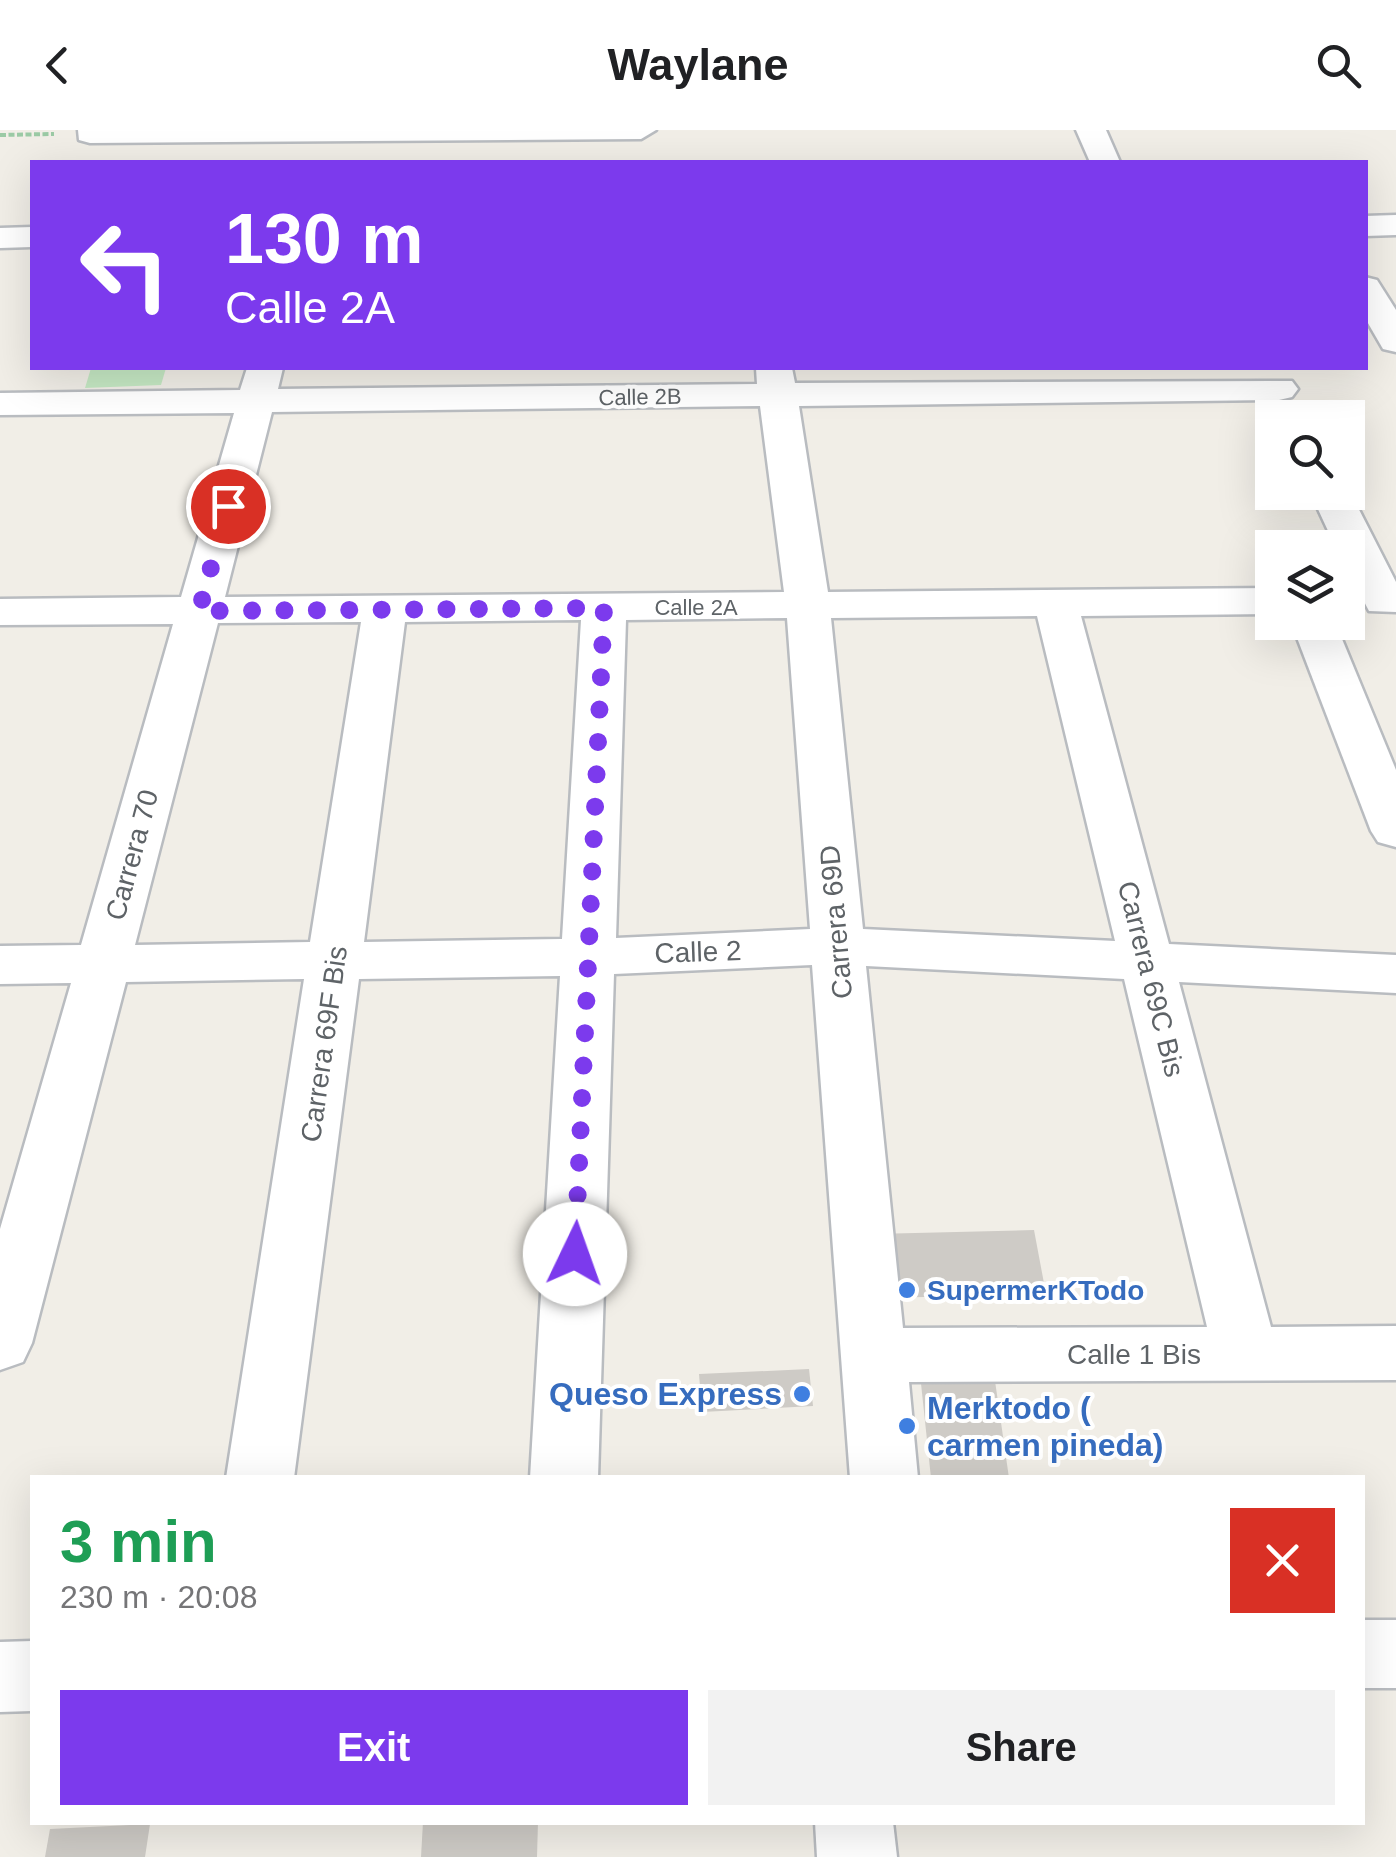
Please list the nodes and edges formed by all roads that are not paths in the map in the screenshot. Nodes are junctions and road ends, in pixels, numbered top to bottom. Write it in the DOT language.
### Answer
graph roads {
  1 [pos="630,130"];
  2 [pos="640,130"];
  3 [pos="1091,130"];
  4 [pos="393,131"];
  5 [pos="171,132"];
  6 [pos="90,134"];
  7 [pos="631,160"];
  8 [pos="1104,160"];
  9 [pos="1368,226"];
  10 [pos="1396,226"];
  11 [pos="0,238"];
  12 [pos="30,238"];
  13 [pos="1368,292"];
  14 [pos="1396,341"];
  15 [pos="776,381"];
  16 [pos="260,384"];
  17 [pos="1281,391"];
  18 [pos="0,404"];
  19 [pos="1338,510"];
  20 [pos="1255,601"];
  21 [pos="1376,602"];
  22 [pos="1056,604"];
  23 [pos="808,606"];
  24 [pos="604,608"];
  25 [pos="385,610"];
  26 [pos="199,611"];
  27 [pos="0,612"];
  28 [pos="1320,640"];
  29 [pos="1396,831"];
  30 [pos="839,946"];
  31 [pos="590,957"];
  32 [pos="337,961"];
  33 [pos="1146,962"];
  34 [pos="103,964"];
  35 [pos="0,965"];
  36 [pos="1396,974"];
  37 [pos="0,1343"];
  38 [pos="1396,1353"];
  39 [pos="1246,1354"];
  40 [pos="872,1355"];
  41 [pos="260,1475"];
  42 [pos="564,1475"];
  43 [pos="884,1475"];
  44 [pos="1365,1654"];
  45 [pos="1396,1654"];
  46 [pos="30,1676"];
  47 [pos="0,1677"];
  48 [pos="854,1825"];
  49 [pos="857,1857"];
  1 -- 2 [label="street"];
  1 -- 4 [label="street"];
  1 -- 7 [label="street"];
  3 -- 8 [label="street"];
  4 -- 5 [label="street"];
  5 -- 6 [label="street"];
  9 -- 10 [label="street"];
  11 -- 12 [label="street"];
  13 -- 14 [label="street"];
  15 -- 16 [label="street, Calle 2B"];
  15 -- 17 [label="street, Calle 2B"];
  15 -- 23 [label="street, Carrera 69D"];
  16 -- 18 [label="street, Calle 2B"];
  16 -- 26 [label="street, Carrera 70"];
  19 -- 21 [label="street"];
  20 -- 22 [label="street, Calle 2A"];
  22 -- 23 [label="street, Calle 2A"];
  22 -- 33 [label="street, Carrera 69C Bis"];
  23 -- 24 [label="street, Calle 2A"];
  23 -- 30 [label="street, Carrera 69D"];
  24 -- 25 [label="street, Calle 2A"];
  24 -- 31 [label="street"];
  25 -- 26 [label="street, Calle 2A"];
  25 -- 32 [label="street, Carrera 69F Bis"];
  26 -- 27 [label="street, Calle 2A"];
  26 -- 34 [label="street, Carrera 70"];
  28 -- 29 [label="street"];
  30 -- 31 [label="street, Calle 2"];
  30 -- 33 [label="street, Calle 2"];
  30 -- 40 [label="street, Carrera 69D"];
  31 -- 32 [label="street, Calle 2"];
  31 -- 42 [label="street"];
  32 -- 34 [label="street, Calle 2"];
  32 -- 41 [label="street, Carrera 69F Bis"];
  33 -- 36 [label="street, Calle 2"];
  33 -- 39 [label="street, Carrera 69C Bis"];
  34 -- 35 [label="street, Calle 2"];
  34 -- 37 [label="street, Carrera 70"];
  38 -- 39 [label="street, Calle 1 Bis"];
  39 -- 40 [label="street, Calle 1 Bis"];
  40 -- 43 [label="street, Carrera 69D"];
  44 -- 45 [label="street"];
  46 -- 47 [label="street"];
  48 -- 49 [label="street"];
}
